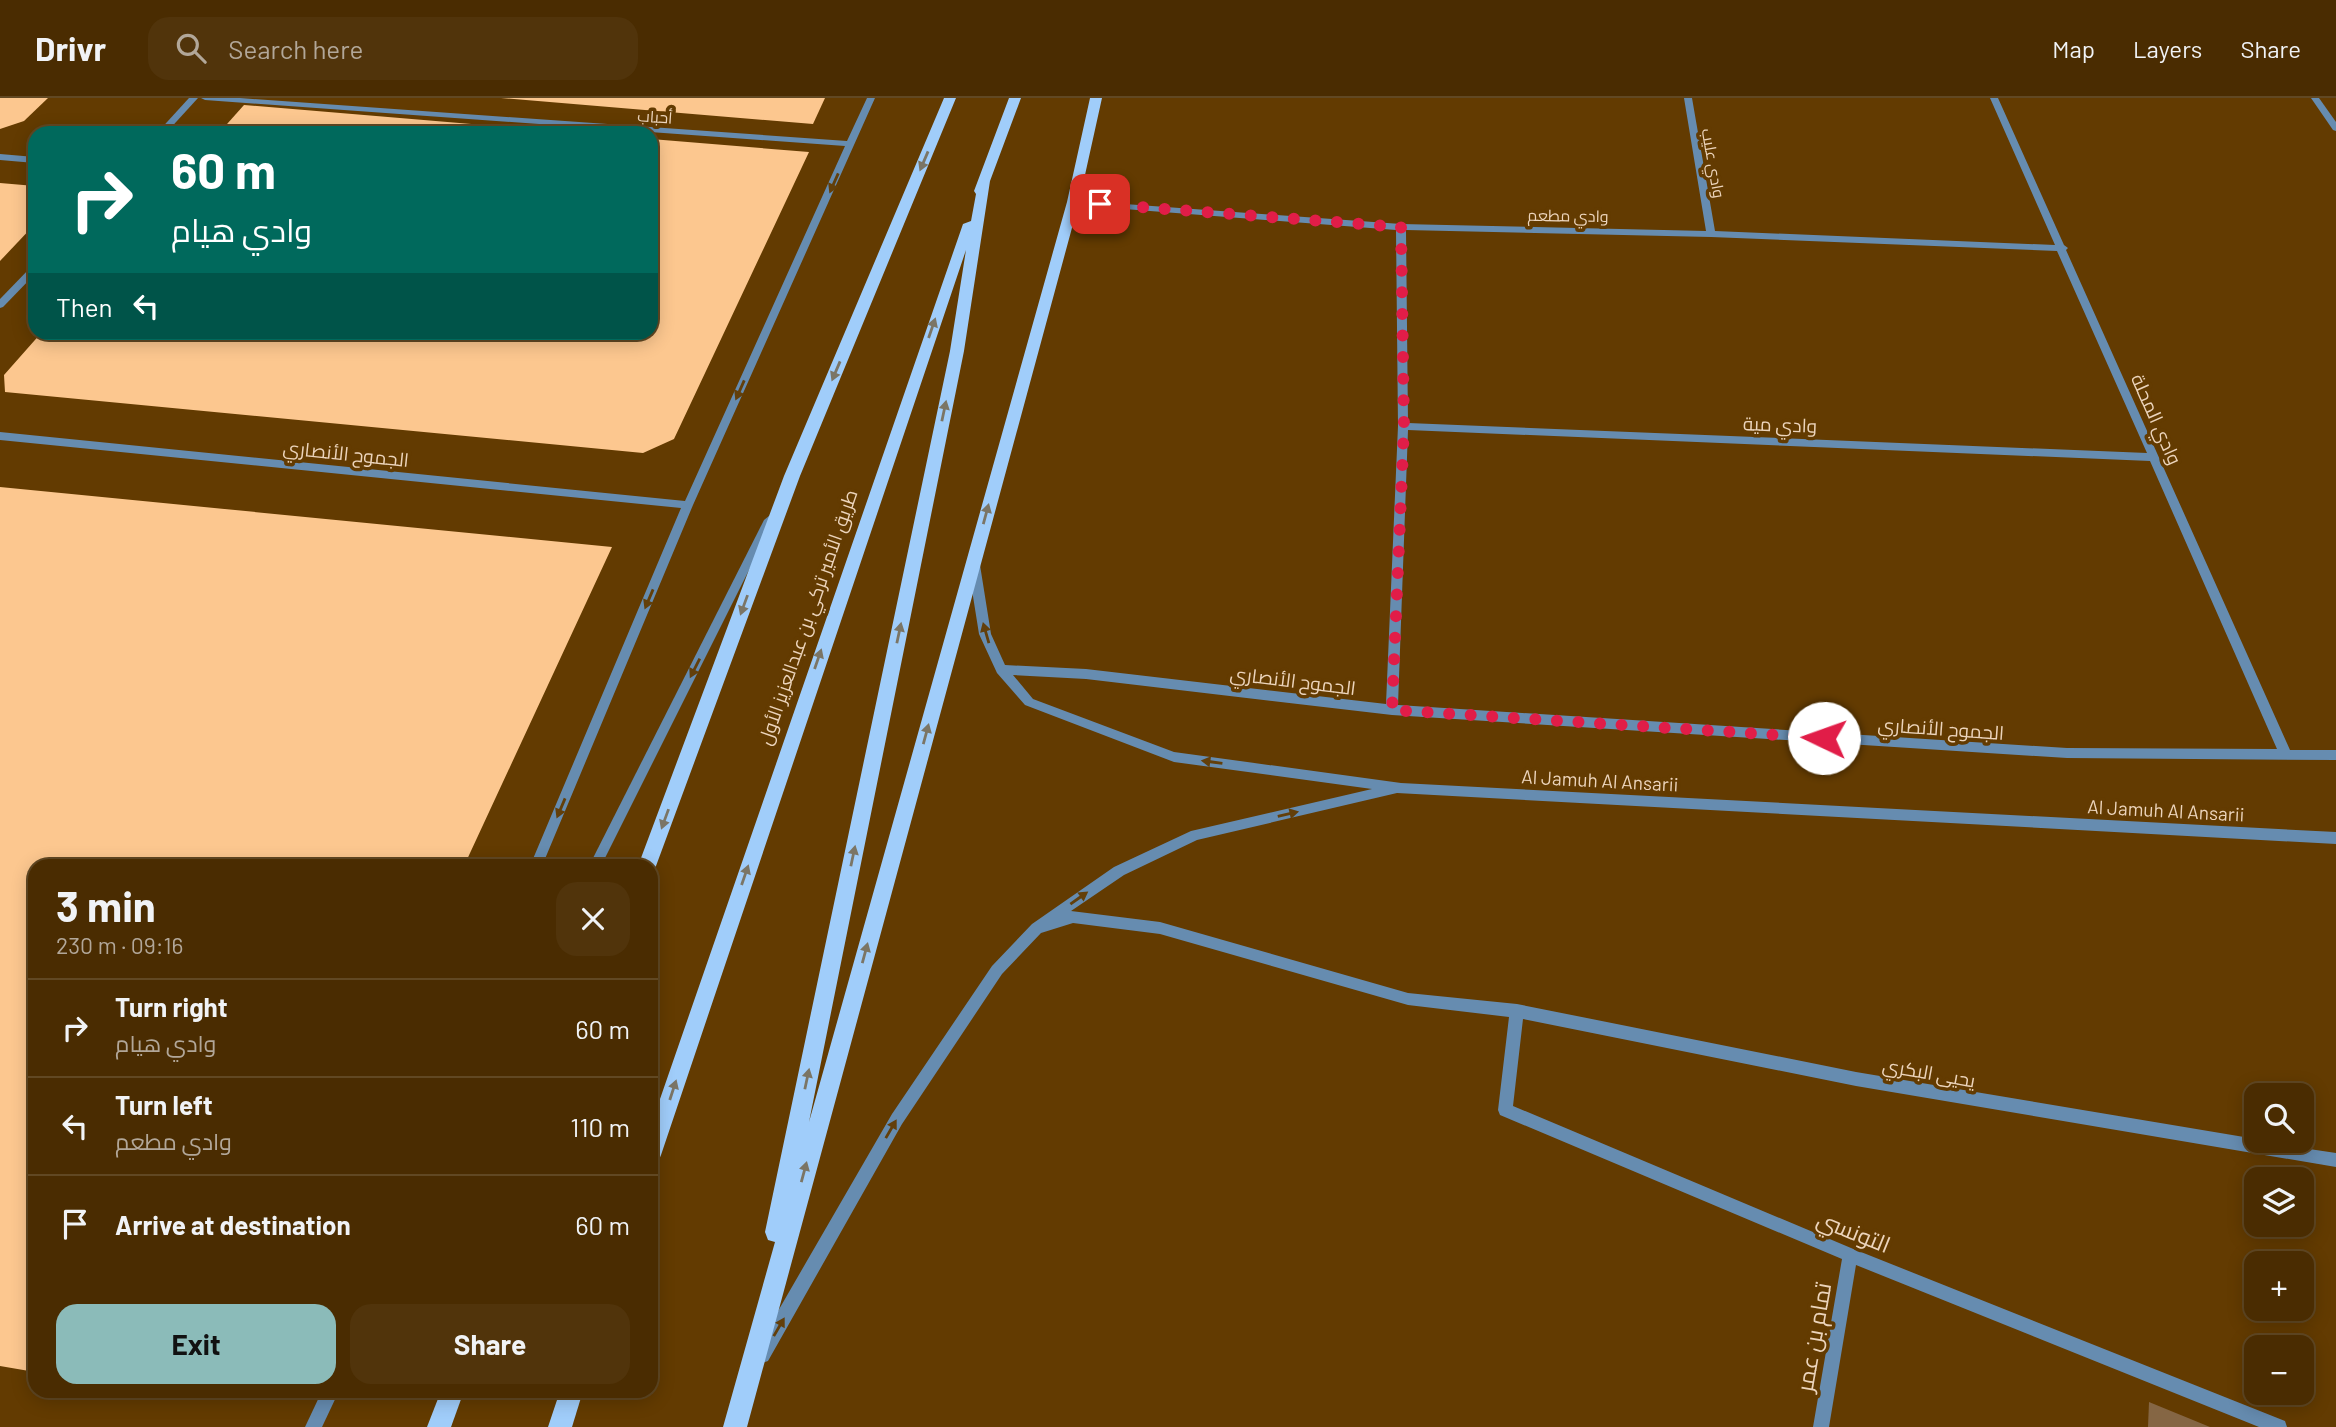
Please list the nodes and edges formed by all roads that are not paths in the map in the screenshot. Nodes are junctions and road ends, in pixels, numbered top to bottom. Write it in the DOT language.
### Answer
graph roads {
  1 [pos="194,98"];
  2 [pos="205,98"];
  3 [pos="871,98"];
  4 [pos="950,98"];
  5 [pos="1016,98"];
  6 [pos="1096,98"];
  7 [pos="1688,98"];
  8 [pos="1994,98"];
  9 [pos="2315,98"];
  10 [pos="168,126"];
  11 [pos="599,126"];
  12 [pos="2336,128"];
  13 [pos="658,130"];
  14 [pos="852,144"];
  15 [pos="0,158"];
  16 [pos="28,160"];
  17 [pos="984,181"];
  18 [pos="1073,202"];
  19 [pos="1401,227"];
  20 [pos="1712,234"];
  21 [pos="2063,248"];
  22 [pos="28,275"];
  23 [pos="0,305"];
  24 [pos="1404,426"];
  25 [pos="0,436"];
  26 [pos="2154,457"];
  27 [pos="792,476"];
  28 [pos="688,505"];
  29 [pos="973,561"];
  30 [pos="1001,670"];
  31 [pos="1392,710"];
  32 [pos="2286,755"];
  33 [pos="2336,755"];
  34 [pos="1401,788"];
  35 [pos="2336,838"];
  36 [pos="539,859"];
  37 [pos="599,859"];
  38 [pos="650,859"];
  39 [pos="1037,928"];
  40 [pos="1517,1011"];
  41 [pos="658,1134"];
  42 [pos="2336,1160"];
  43 [pos="1850,1255"];
  44 [pos="745,1386"];
  45 [pos="328,1398"];
  46 [pos="450,1398"];
  47 [pos="570,1398"];
  48 [pos="313,1427"];
  49 [pos="439,1427"];
  50 [pos="560,1427"];
  51 [pos="734,1427"];
  52 [pos="1821,1427"];
  53 [pos="2279,1427"];
  1 -- 10 [label="street"];
  2 -- 11 [label="street, أحباب"];
  3 -- 14 [label="street"];
  4 -- 27 [label="main road, one-way"];
  5 -- 17 [label="main road, طريق الأمير تركي بن عبدالعزيز الأول"];
  6 -- 18 [label="main road"];
  7 -- 20 [label="street, وادي عليب"];
  8 -- 21 [label="street, وادي المحلة"];
  9 -- 12 [label="street"];
  13 -- 14 [label="street, أحباب"];
  14 -- 28 [label="street, one-way"];
  15 -- 16 [label="street"];
  41 -- 17 [label="main road, طريق الأمير تركي بن عبدالعزيز الأول, one-way"];
  44 -- 17 [label="main road, one-way"];
  18 -- 19 [label="street, وادي مطعم"];
  29 -- 18 [label="main road, one-way"];
  19 -- 20 [label="street, وادي مطعم"];
  19 -- 24 [label="street"];
  20 -- 21 [label="street, وادي مطعم"];
  21 -- 26 [label="street, وادي المحلة"];
  22 -- 23 [label="street"];
  24 -- 26 [label="street, وادي مية"];
  24 -- 31 [label="street"];
  25 -- 28 [label="street, الجموح الأنصاري"];
  26 -- 32 [label="street, وادي المحلة"];
  27 -- 37 [label="street, one-way"];
  27 -- 38 [label="main road, one-way"];
  28 -- 36 [label="street, one-way"];
  30 -- 29 [label="street, Al Jamuh Al Ansarii, one-way"];
  44 -- 29 [label="main road, one-way"];
  30 -- 31 [label="street, الجموح الأنصاري"];
  34 -- 30 [label="street, Al Jamuh Al Ansarii, one-way"];
  31 -- 32 [label="street, الجموح الأنصاري"];
  32 -- 33 [label="street, الجموح الأنصاري"];
  34 -- 35 [label="street, Al Jamuh Al Ansarii"];
  39 -- 34 [label="street, one-way"];
  39 -- 40 [label="street"];
  44 -- 39 [label="street, one-way"];
  40 -- 42 [label="street, يحيى البكري"];
  40 -- 43 [label="street, التونسي"];
  43 -- 52 [label="street, تمام بن عمر"];
  43 -- 53 [label="street, التونسي"];
  44 -- 51 [label="main road"];
  45 -- 48 [label="street"];
  46 -- 49 [label="main road"];
  47 -- 50 [label="main road"];
}
